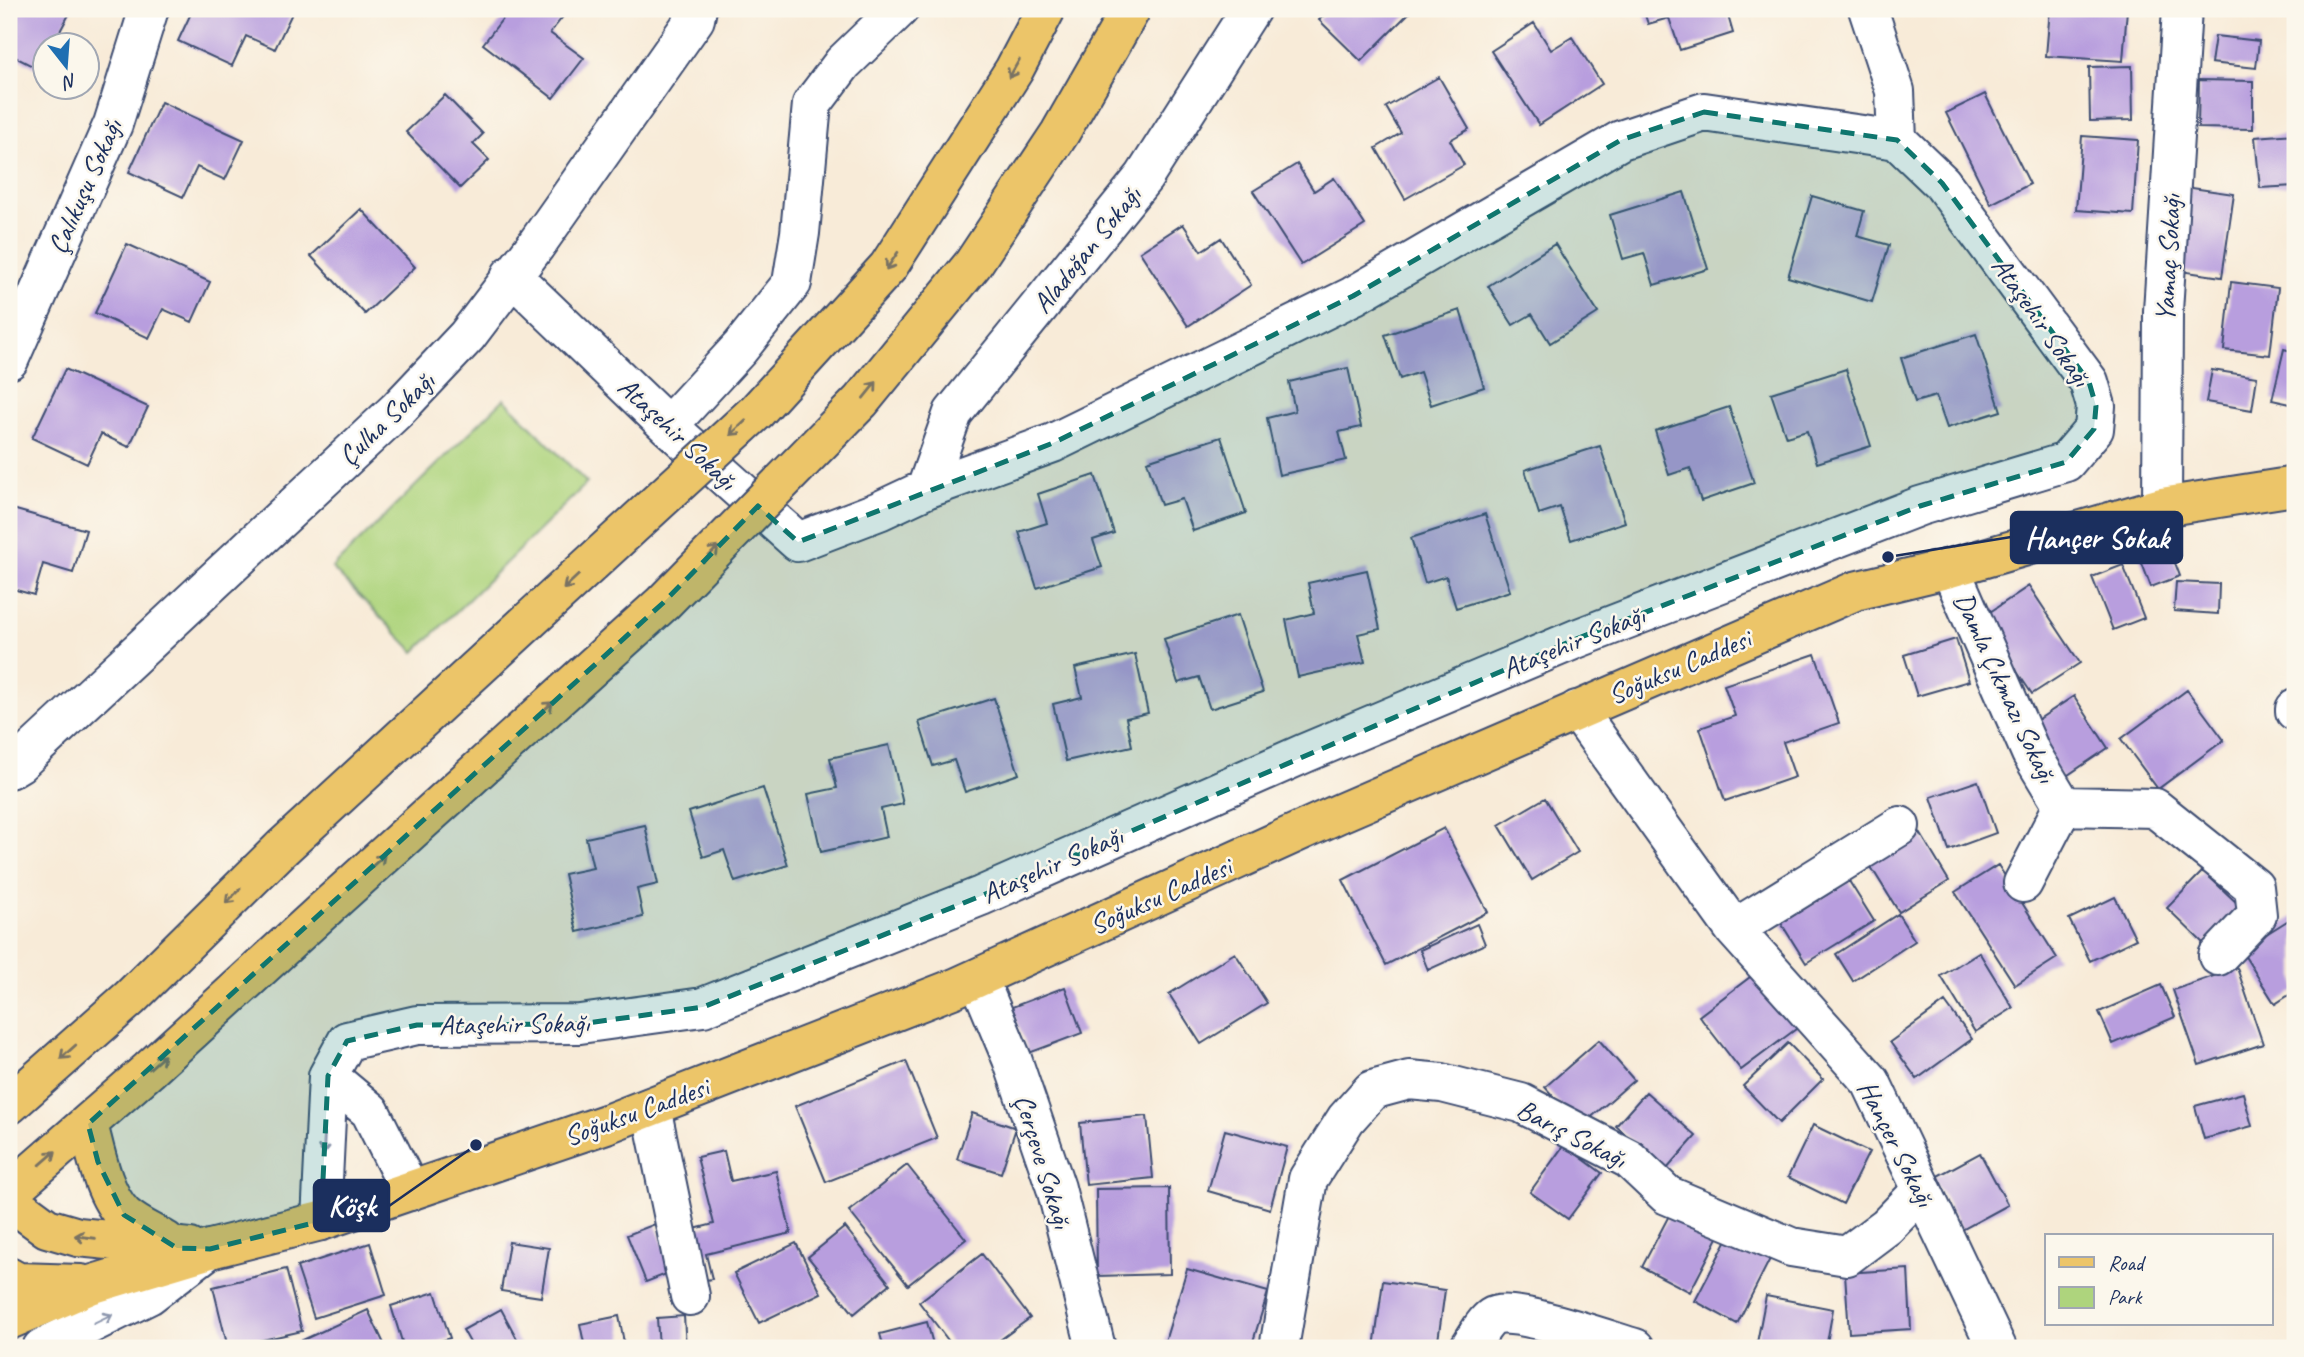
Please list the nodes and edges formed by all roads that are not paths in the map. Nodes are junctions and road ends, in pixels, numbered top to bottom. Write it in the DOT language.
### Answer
graph roads {
  1 [pos="149,9"];
  2 [pos="697,9"];
  3 [pos="899,9"];
  4 [pos="1046,9"];
  5 [pos="1131,9"];
  6 [pos="1251,9"];
  7 [pos="1868,9"];
  8 [pos="2182,9"];
  9 [pos="1897,140"];
  10 [pos="511,275"];
  11 [pos="9,360"];
  12 [pos="668,426"];
  13 [pos="2295,486"];
  14 [pos="926,489"];
  15 [pos="2162,507"];
  16 [pos="1951,568"];
  17 [pos="1577,710"];
  18 [pos="12,756"];
  19 [pos="2063,806"];
  20 [pos="1900,826"];
  21 [pos="2023,883"];
  22 [pos="1734,929"];
  23 [pos="2218,956"];
  24 [pos="978,978"];
  25 [pos="328,1076"];
  26 [pos="9,1105"];
  27 [pos="652,1107"];
  28 [pos="88,1124"];
  29 [pos="1922,1190"];
  30 [pos="410,1191"];
  31 [pos="9,1192"];
  32 [pos="9,1200"];
  33 [pos="321,1221"];
  34 [pos="193,1248"];
  35 [pos="9,1277"];
  36 [pos="90,1285"];
  37 [pos="690,1296"];
  38 [pos="9,1320"];
  39 [pos="42,1348"];
  40 [pos="1096,1348"];
  41 [pos="1279,1348"];
  42 [pos="1469,1348"];
  43 [pos="1635,1348"];
  44 [pos="1997,1348"];
  1 -- 11 [label="street, Çalıkuşu Sokağı"];
  2 -- 10 [label="street, Çulha Sokağı"];
  3 -- 12 [label="street"];
  4 -- 26 [label="main road, one-way, bridge"];
  28 -- 5 [label="main road, one-way, bridge"];
  6 -- 14 [label="street, Aladoğan Sokağı"];
  7 -- 9 [label="street"];
  8 -- 15 [label="street, Yamaç Sokağı"];
  9 -- 14 [label="street, Ataşehir Sokağı"];
  9 -- 25 [label="street, Ataşehir Sokağı"];
  10 -- 12 [label="street, Ataşehir Sokağı"];
  10 -- 18 [label="street, Çulha Sokağı"];
  12 -- 14 [label="street, Ataşehir Sokağı"];
  13 -- 15 [label="main road, Soğuksu Caddesi"];
  15 -- 16 [label="main road, Soğuksu Caddesi"];
  16 -- 17 [label="main road, Soğuksu Caddesi"];
  16 -- 19 [label="street, Damla Çıkmazı Sokağı"];
  17 -- 22 [label="street, Hançer Sokağı"];
  17 -- 24 [label="main road, Soğuksu Caddesi"];
  19 -- 21 [label="street, Damla Çıkmazı Sokağı"];
  19 -- 23 [label="street, Damla Çıkmazı Sokağı"];
  20 -- 22 [label="street"];
  22 -- 29 [label="street, Hançer Sokağı"];
  24 -- 27 [label="main road, Soğuksu Caddesi"];
  24 -- 40 [label="street, Çerçeve Sokağı"];
  25 -- 30 [label="street"];
  25 -- 33 [label="street, one-way"];
  27 -- 30 [label="main road, Soğuksu Caddesi"];
  27 -- 37 [label="street"];
  31 -- 28 [label="main road, one-way"];
  28 -- 34 [label="main road"];
  29 -- 41 [label="street, Barış Sokağı"];
  29 -- 44 [label="street, Hançer Sokağı"];
  30 -- 33 [label="main road, Soğuksu Caddesi"];
  34 -- 32 [label="main road, one-way"];
  33 -- 34 [label="main road, Soğuksu Caddesi"];
  34 -- 36 [label="main road"];
  39 -- 34 [label="street, Soğuksu Caddesi, one-way"];
  35 -- 36 [label="main road"];
  36 -- 38 [label="main road"];
  42 -- 43 [label="street"];
}
